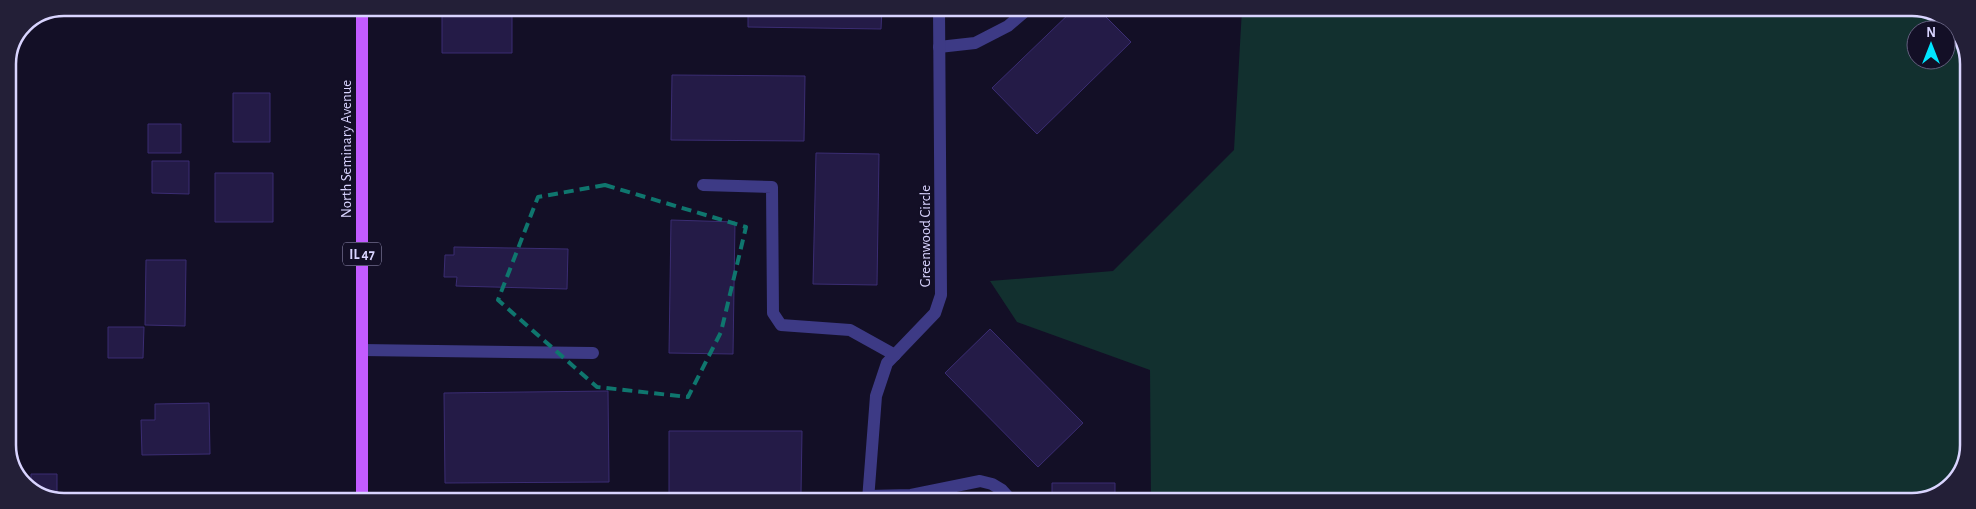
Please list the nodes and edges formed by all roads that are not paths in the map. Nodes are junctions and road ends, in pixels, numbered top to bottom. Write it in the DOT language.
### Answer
graph roads {
  1 [pos="362,16"];
  2 [pos="939,16"];
  3 [pos="1020,16"];
  4 [pos="940,47"];
  5 [pos="703,186"];
  6 [pos="362,350"];
  7 [pos="593,353"];
  8 [pos="895,355"];
  9 [pos="362,493"];
  10 [pos="868,493"];
  11 [pos="921,493"];
  12 [pos="1005,493"];
  1 -- 6 [label="main road, North Seminary Avenue / IL 47"];
  2 -- 4 [label="street, Greenwood Circle"];
  3 -- 4 [label="street"];
  4 -- 8 [label="street, Greenwood Circle"];
  5 -- 8 [label="street"];
  6 -- 7 [label="street"];
  6 -- 9 [label="main road, North Seminary Avenue / IL 47"];
  8 -- 10 [label="street, Greenwood Circle"];
  11 -- 12 [label="street"];
}
